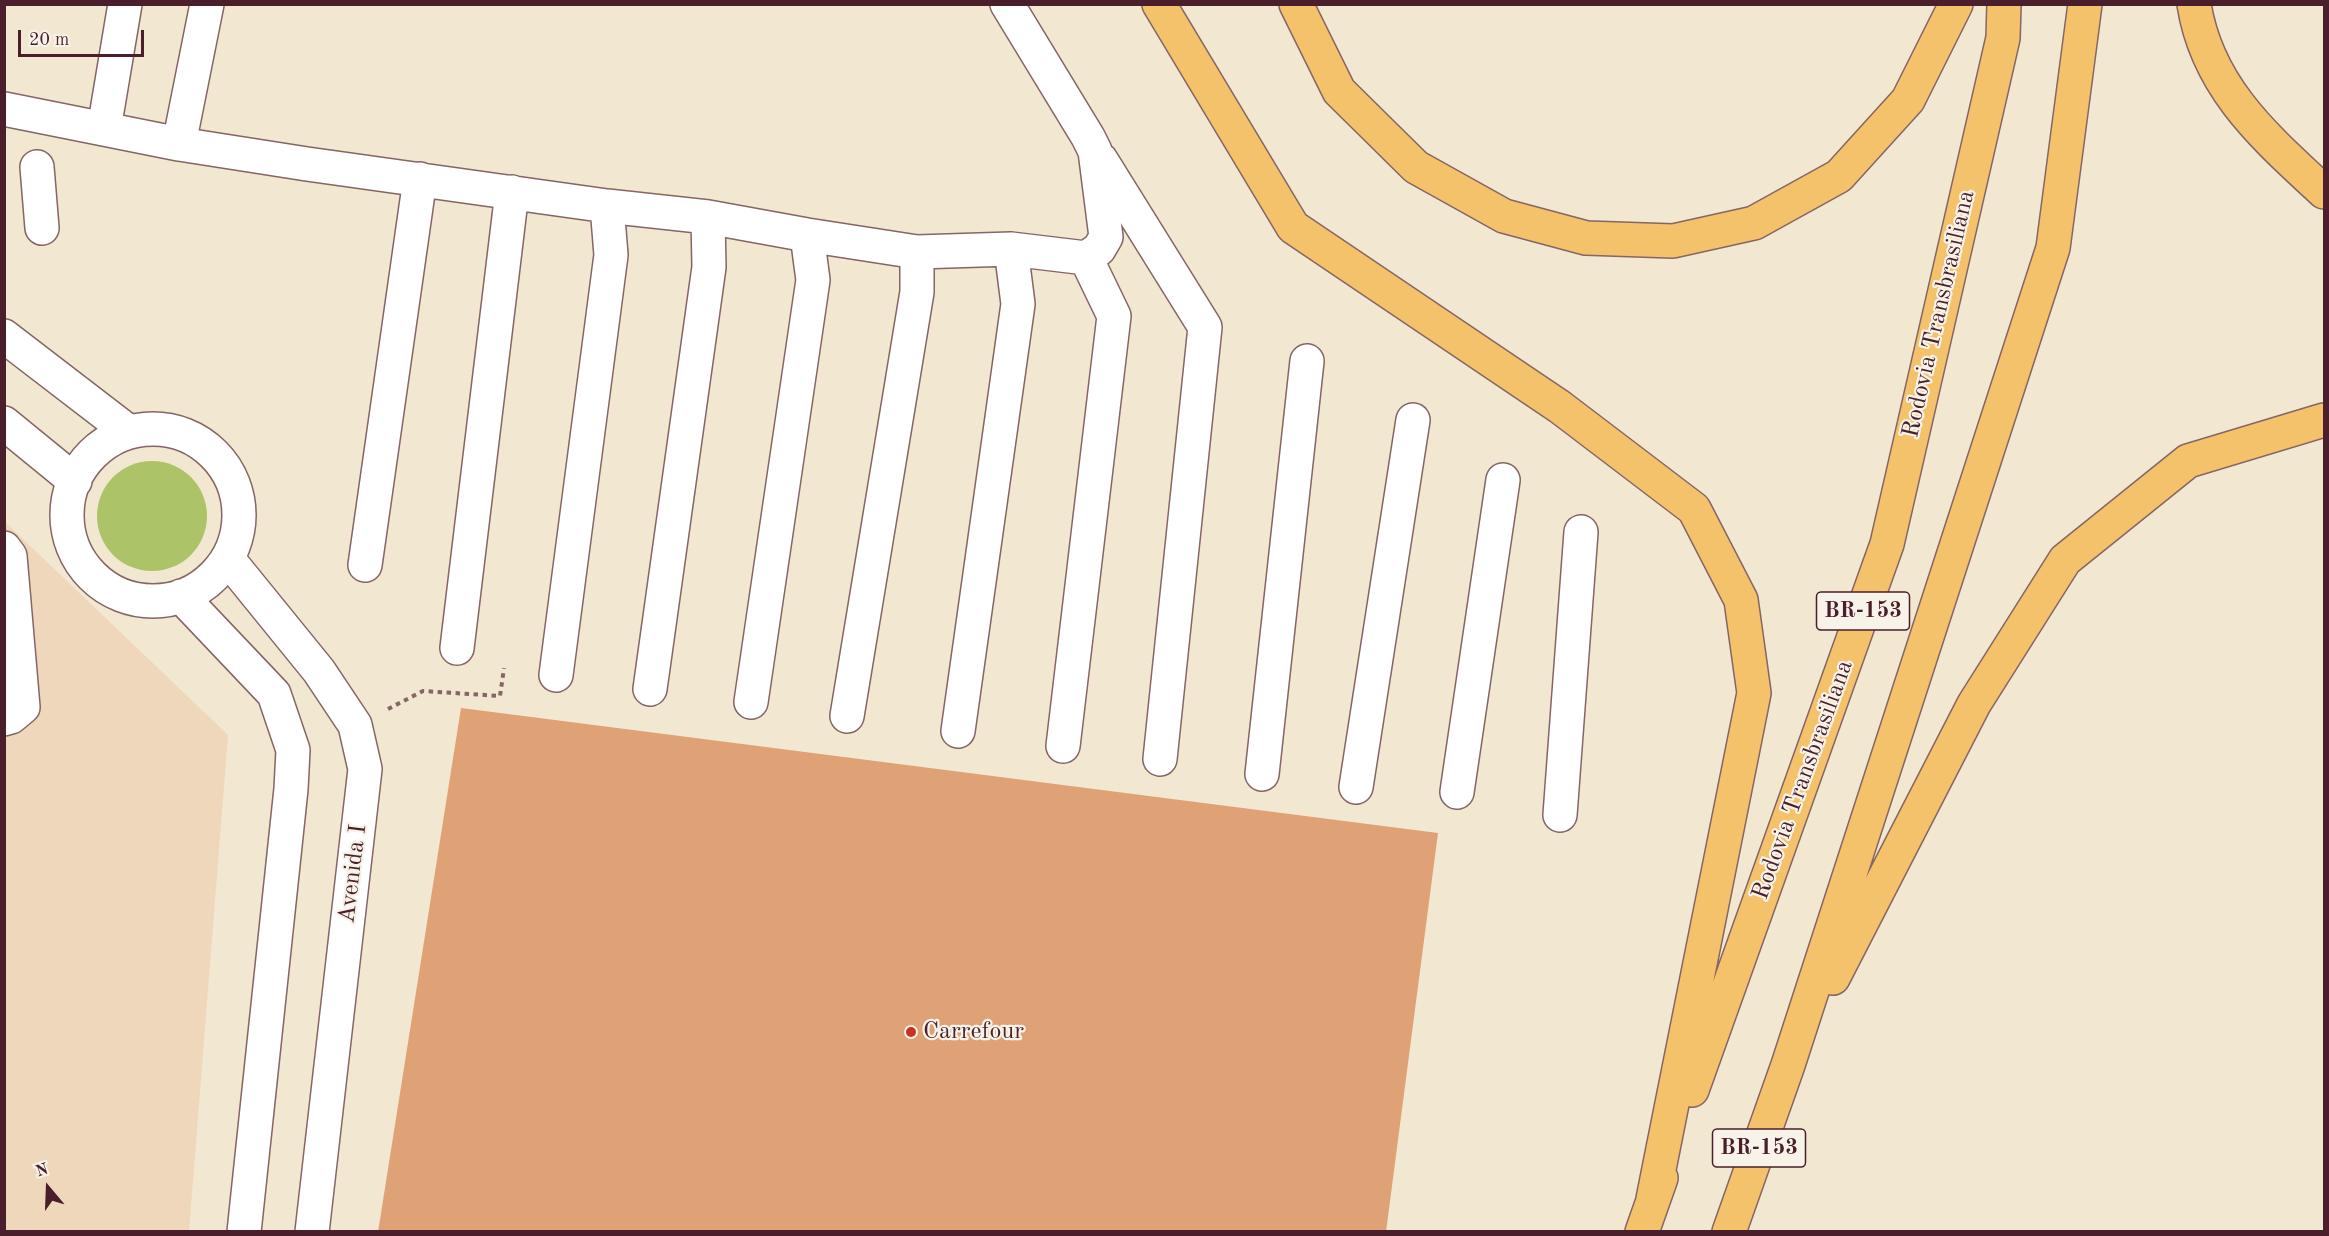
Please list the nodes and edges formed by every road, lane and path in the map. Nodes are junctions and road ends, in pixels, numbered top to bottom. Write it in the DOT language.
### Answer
graph roads {
  1 [pos="125,4"];
  2 [pos="207,4"];
  3 [pos="1007,4"];
  4 [pos="1159,4"];
  5 [pos="1296,4"];
  6 [pos="1956,4"];
  7 [pos="2004,4"];
  8 [pos="2085,4"];
  9 [pos="2194,4"];
  10 [pos="4,109"];
  11 [pos="104,129"];
  12 [pos="179,144"];
  13 [pos="1095,151"];
  14 [pos="37,167"];
  15 [pos="420,179"];
  16 [pos="512,192"];
  17 [pos="2325,192"];
  18 [pos="607,206"];
  19 [pos="708,217"];
  20 [pos="42,228"];
  21 [pos="807,235"];
  22 [pos="1011,249"];
  23 [pos="917,252"];
  24 [pos="1086,258"];
  25 [pos="4,336"];
  26 [pos="1307,361"];
  27 [pos="1413,420"];
  28 [pos="2325,420"];
  29 [pos="4,423"];
  30 [pos="129,432"];
  31 [pos="1503,480"];
  32 [pos="75,481"];
  33 [pos="1581,532"];
  34 [pos="4,548"];
  35 [pos="228,559"];
  36 [pos="365,564"];
  37 [pos="181,596"];
  38 [pos="457,648"];
  39 [pos="504,668"];
  40 [pos="556,675"];
  41 [pos="650,688"];
  42 [pos="752,702"];
  43 [pos="847,716"];
  44 [pos="4,719"];
  45 [pos="355,725"];
  46 [pos="958,731"];
  47 [pos="1063,746"];
  48 [pos="1160,759"];
  49 [pos="1262,774"];
  50 [pos="1356,787"];
  51 [pos="1457,792"];
  52 [pos="1560,815"];
  53 [pos="1788,1065"];
  54 [pos="1653,1199"];
  55 [pos="244,1232"];
  56 [pos="312,1232"];
  57 [pos="1642,1232"];
  58 [pos="1729,1232"];
  1 -- 11 [label="street"];
  2 -- 12 [label="street"];
  3 -- 13 [label="street"];
  4 -- 54 [label="highway"];
  5 -- 6 [label="highway"];
  7 -- 54 [label="highway, Rodovia Transbrasiliana / BR-153"];
  8 -- 53 [label="highway, BR-153"];
  9 -- 17 [label="highway"];
  10 -- 11 [label="street"];
  11 -- 12 [label="street"];
  12 -- 15 [label="street"];
  13 -- 24 [label="street"];
  13 -- 48 [label="street"];
  14 -- 20 [label="street"];
  15 -- 16 [label="street"];
  15 -- 36 [label="street"];
  16 -- 18 [label="street"];
  16 -- 38 [label="street"];
  18 -- 19 [label="street"];
  18 -- 40 [label="street"];
  19 -- 21 [label="street"];
  19 -- 41 [label="street"];
  21 -- 23 [label="street"];
  21 -- 42 [label="street"];
  22 -- 23 [label="street"];
  22 -- 24 [label="street"];
  22 -- 46 [label="street"];
  23 -- 43 [label="street"];
  24 -- 47 [label="street"];
  25 -- 30 [label="street"];
  26 -- 49 [label="street"];
  27 -- 50 [label="street"];
  28 -- 53 [label="highway"];
  29 -- 32 [label="street"];
  30 -- 32 [label="street"];
  30 -- 35 [label="street"];
  31 -- 51 [label="street"];
  32 -- 37 [label="street"];
  33 -- 52 [label="street"];
  34 -- 44 [label="street"];
  35 -- 37 [label="street"];
  35 -- 45 [label="street, Avenida I"];
  37 -- 55 [label="street"];
  39 -- 45 [label="path"];
  45 -- 56 [label="street, Avenida I"];
  53 -- 58 [label="highway, BR-153"];
  54 -- 57 [label="highway, Rodovia Transbrasiliana / BR-153"];
}
